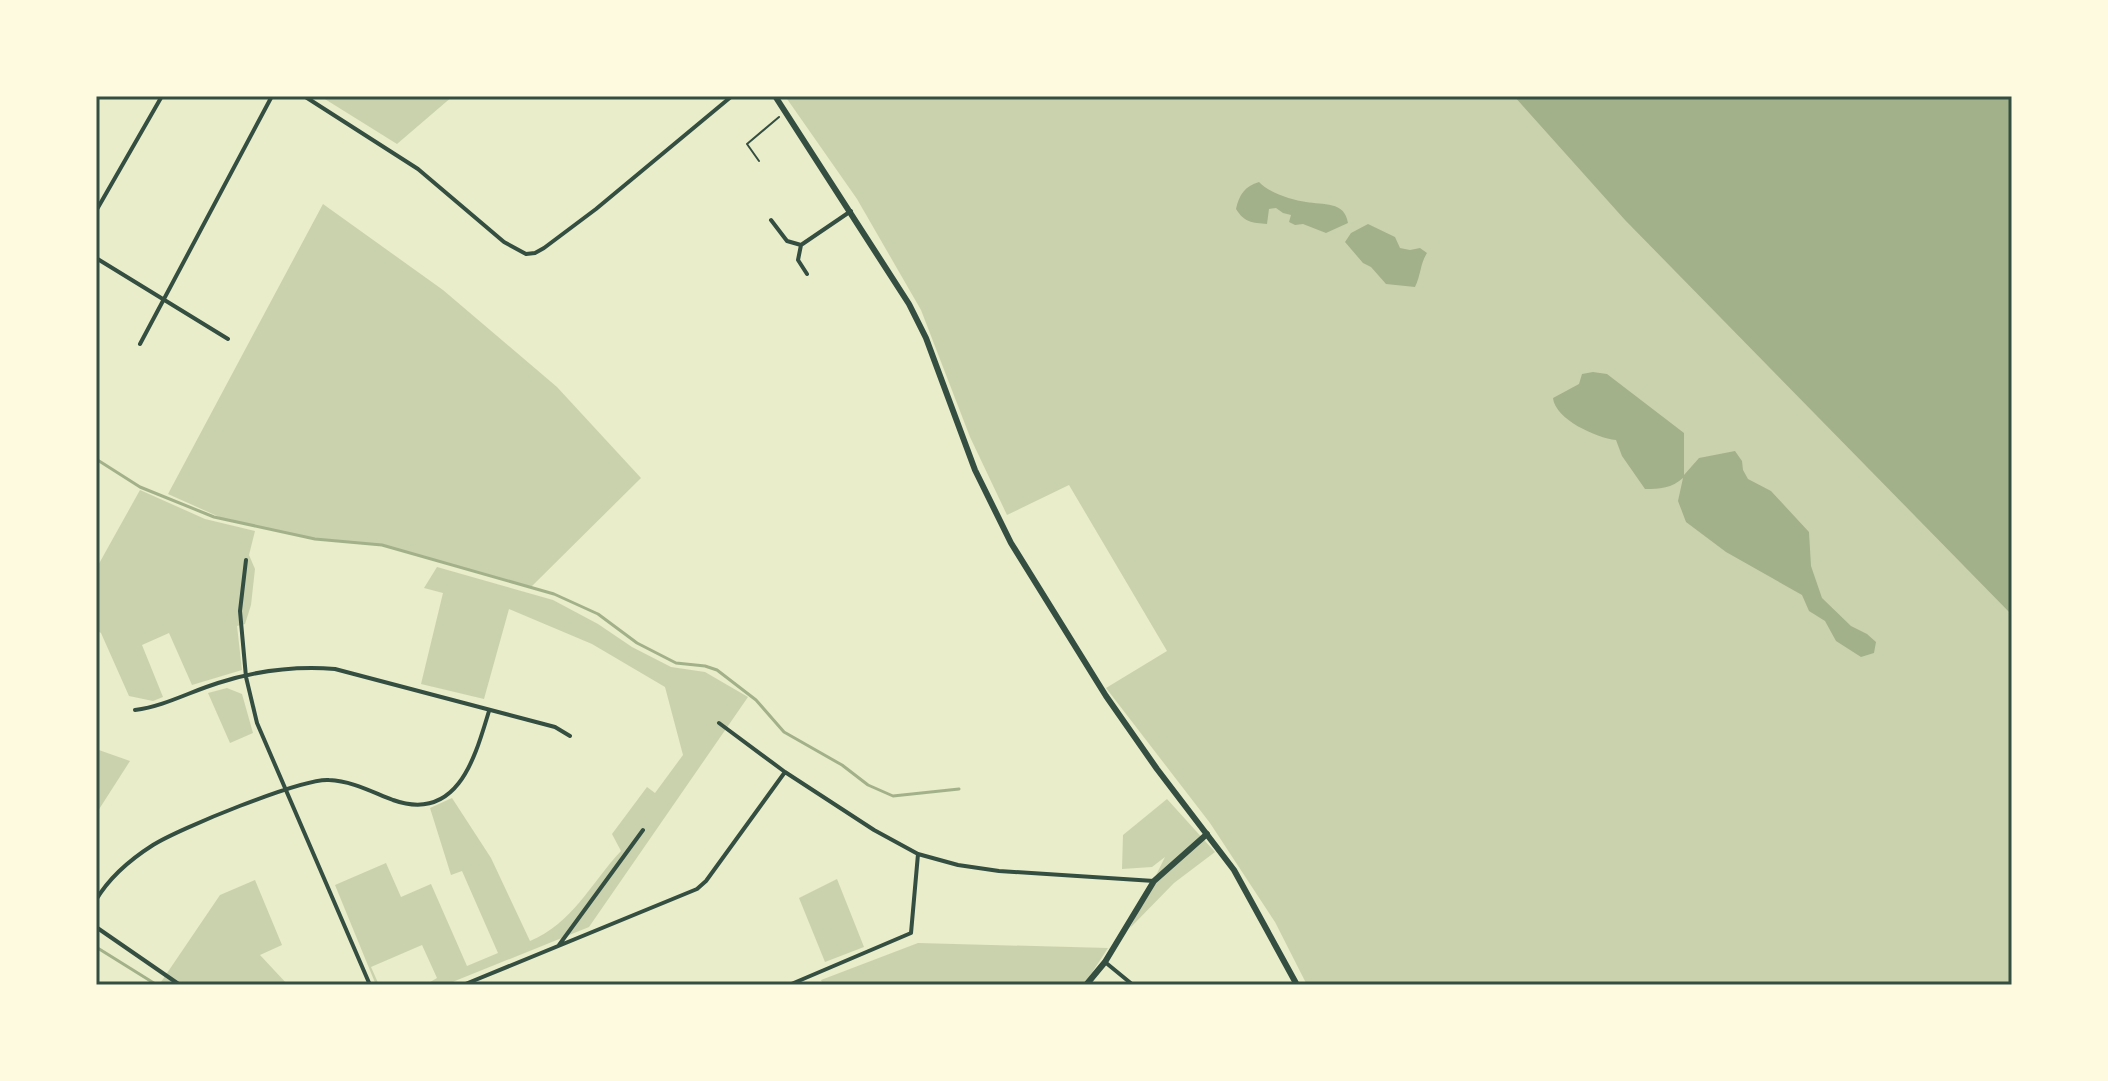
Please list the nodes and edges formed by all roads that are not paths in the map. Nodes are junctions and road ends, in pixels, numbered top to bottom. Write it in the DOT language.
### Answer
graph roads {
  1 [pos="162,96"];
  2 [pos="272,96"];
  3 [pos="304,96"];
  4 [pos="732,96"];
  5 [pos="775,96"];
  6 [pos="96,211"];
  7 [pos="851,211"];
  8 [pos="771,220"];
  9 [pos="801,245"];
  10 [pos="96,258"];
  11 [pos="807,274"];
  12 [pos="163,300"];
  13 [pos="228,339"];
  14 [pos="140,344"];
  15 [pos="246,560"];
  16 [pos="246,677"];
  17 [pos="135,710"];
  18 [pos="489,711"];
  19 [pos="719,723"];
  20 [pos="570,736"];
  21 [pos="785,772"];
  22 [pos="285,791"];
  23 [pos="643,830"];
  24 [pos="1207,834"];
  25 [pos="918,854"];
  26 [pos="1154,881"];
  27 [pos="96,900"];
  28 [pos="96,927"];
  29 [pos="558,947"];
  30 [pos="1105,962"];
  31 [pos="1091,983"];
  32 [pos="180,985"];
  33 [pos="370,985"];
  34 [pos="463,985"];
  35 [pos="789,985"];
  36 [pos="1133,985"];
  37 [pos="1297,985"];
  1 -- 6 [label="street"];
  2 -- 12 [label="street"];
  3 -- 4 [label="street"];
  5 -- 7 [label="main road"];
  7 -- 9 [label="street"];
  7 -- 24 [label="main road"];
  8 -- 9 [label="street"];
  9 -- 11 [label="street"];
  10 -- 12 [label="street"];
  12 -- 13 [label="street"];
  12 -- 14 [label="street"];
  15 -- 16 [label="street"];
  16 -- 17 [label="street"];
  16 -- 18 [label="street"];
  16 -- 22 [label="street"];
  18 -- 20 [label="street"];
  18 -- 22 [label="street"];
  19 -- 21 [label="street"];
  21 -- 25 [label="street"];
  21 -- 29 [label="street"];
  22 -- 27 [label="street"];
  22 -- 33 [label="street"];
  23 -- 29 [label="street"];
  24 -- 26 [label="main road"];
  24 -- 37 [label="main road"];
  25 -- 26 [label="street"];
  25 -- 35 [label="street"];
  26 -- 30 [label="main road"];
  28 -- 32 [label="street"];
  29 -- 34 [label="street"];
  30 -- 31 [label="main road"];
  30 -- 36 [label="street"];
}
